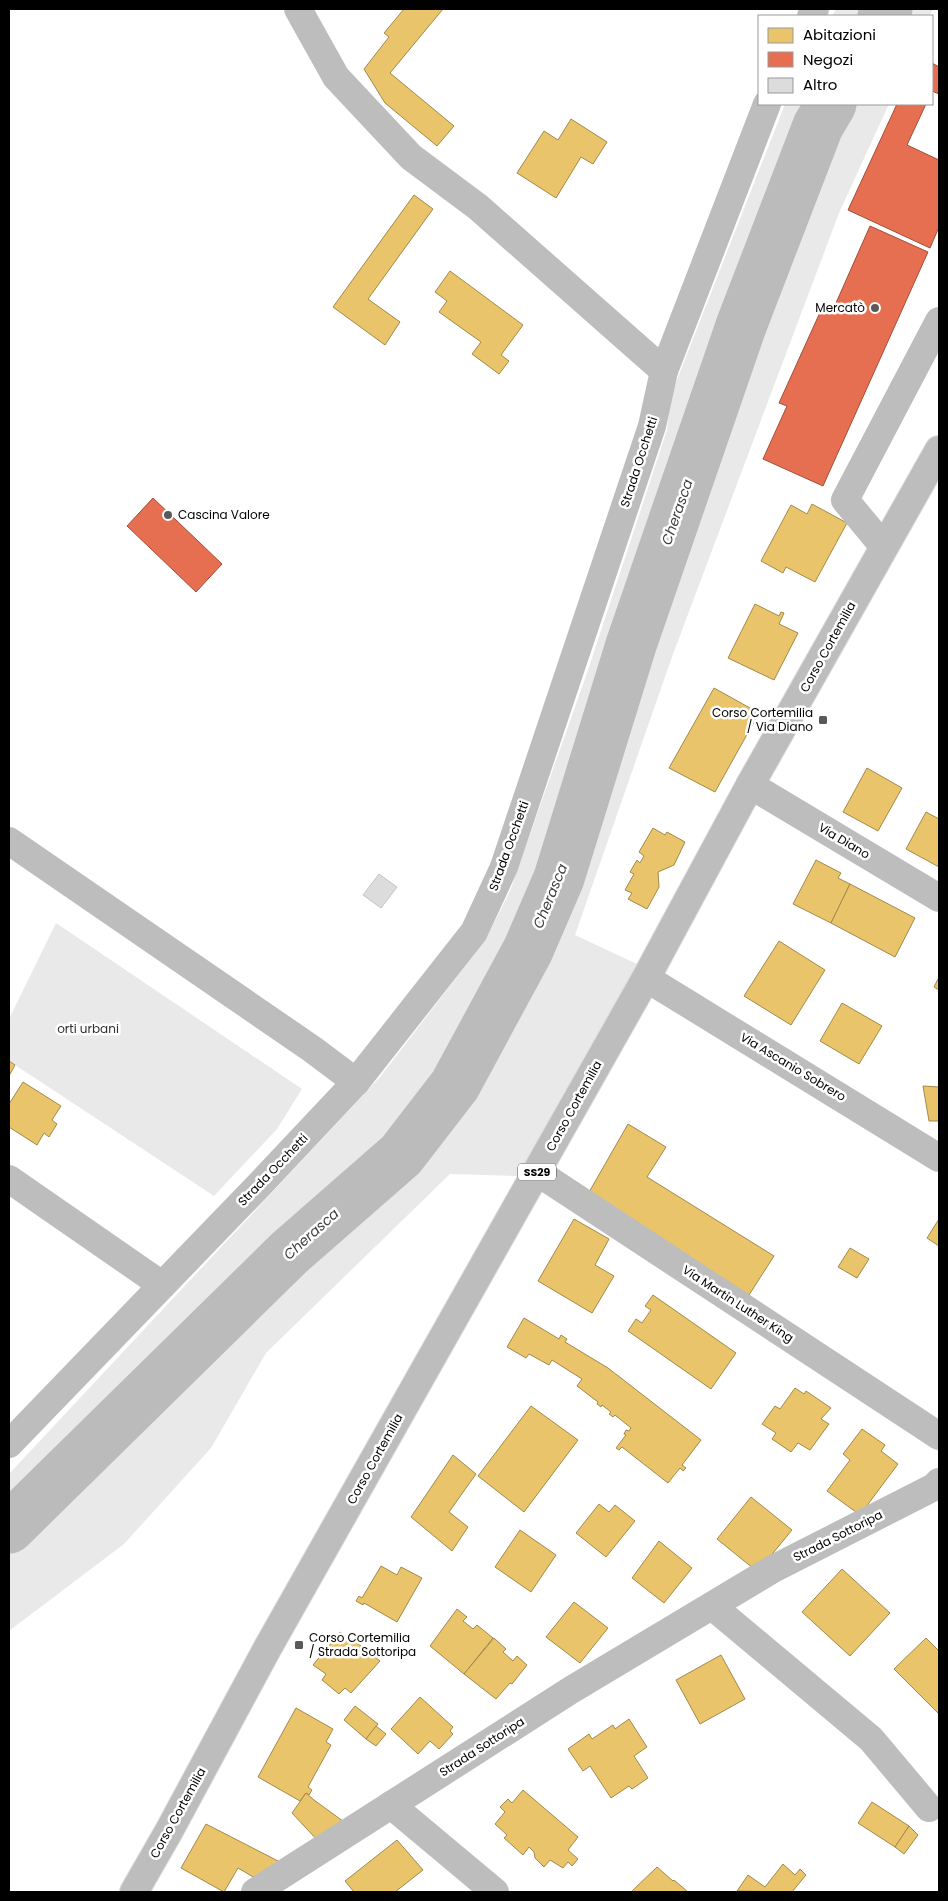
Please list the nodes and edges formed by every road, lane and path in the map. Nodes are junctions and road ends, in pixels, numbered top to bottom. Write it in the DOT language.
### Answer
graph roads {
  1 [pos="298,9"];
  2 [pos="767,105"];
  3 [pos="939,321"];
  4 [pos="664,371"];
  5 [pos="939,450"];
  6 [pos="884,547"];
  7 [pos="750,785"];
  8 [pos="9,841"];
  9 [pos="939,898"];
  10 [pos="646,978"];
  11 [pos="356,1082"];
  12 [pos="939,1158"];
  13 [pos="537,1172"];
  14 [pos="9,1179"];
  15 [pos="162,1285"];
  16 [pos="939,1436"];
  17 [pos="9,1444"];
  18 [pos="939,1482"];
  19 [pos="712,1606"];
  20 [pos="391,1805"];
  21 [pos="928,1808"];
  22 [pos="134,1892"];
  23 [pos="254,1892"];
  24 [pos="495,1892"];
  1 -- 4 [label="street"];
  2 -- 4 [label="street, Strada Occhetti"];
  3 -- 6 [label="street"];
  4 -- 11 [label="street, Strada Occhetti"];
  5 -- 6 [label="street, Corso Cortemilia / SS29"];
  6 -- 7 [label="street, Corso Cortemilia / SS29"];
  7 -- 9 [label="street, Via Diano"];
  7 -- 10 [label="street, Corso Cortemilia / SS29"];
  8 -- 11 [label="street"];
  10 -- 12 [label="street, Via Ascanio Sobrero"];
  10 -- 13 [label="street, Corso Cortemilia / SS29"];
  11 -- 15 [label="street, Strada Occhetti"];
  13 -- 16 [label="street, Via Martin Luther King"];
  13 -- 22 [label="street, Corso Cortemilia / SS29"];
  14 -- 15 [label="street"];
  15 -- 17 [label="street, Strada Occhetti"];
  18 -- 19 [label="street, Strada Sottoripa"];
  19 -- 20 [label="street, Strada Sottoripa"];
  19 -- 21 [label="street"];
  20 -- 23 [label="street, Strada Sottoripa"];
  20 -- 24 [label="street"];
}
